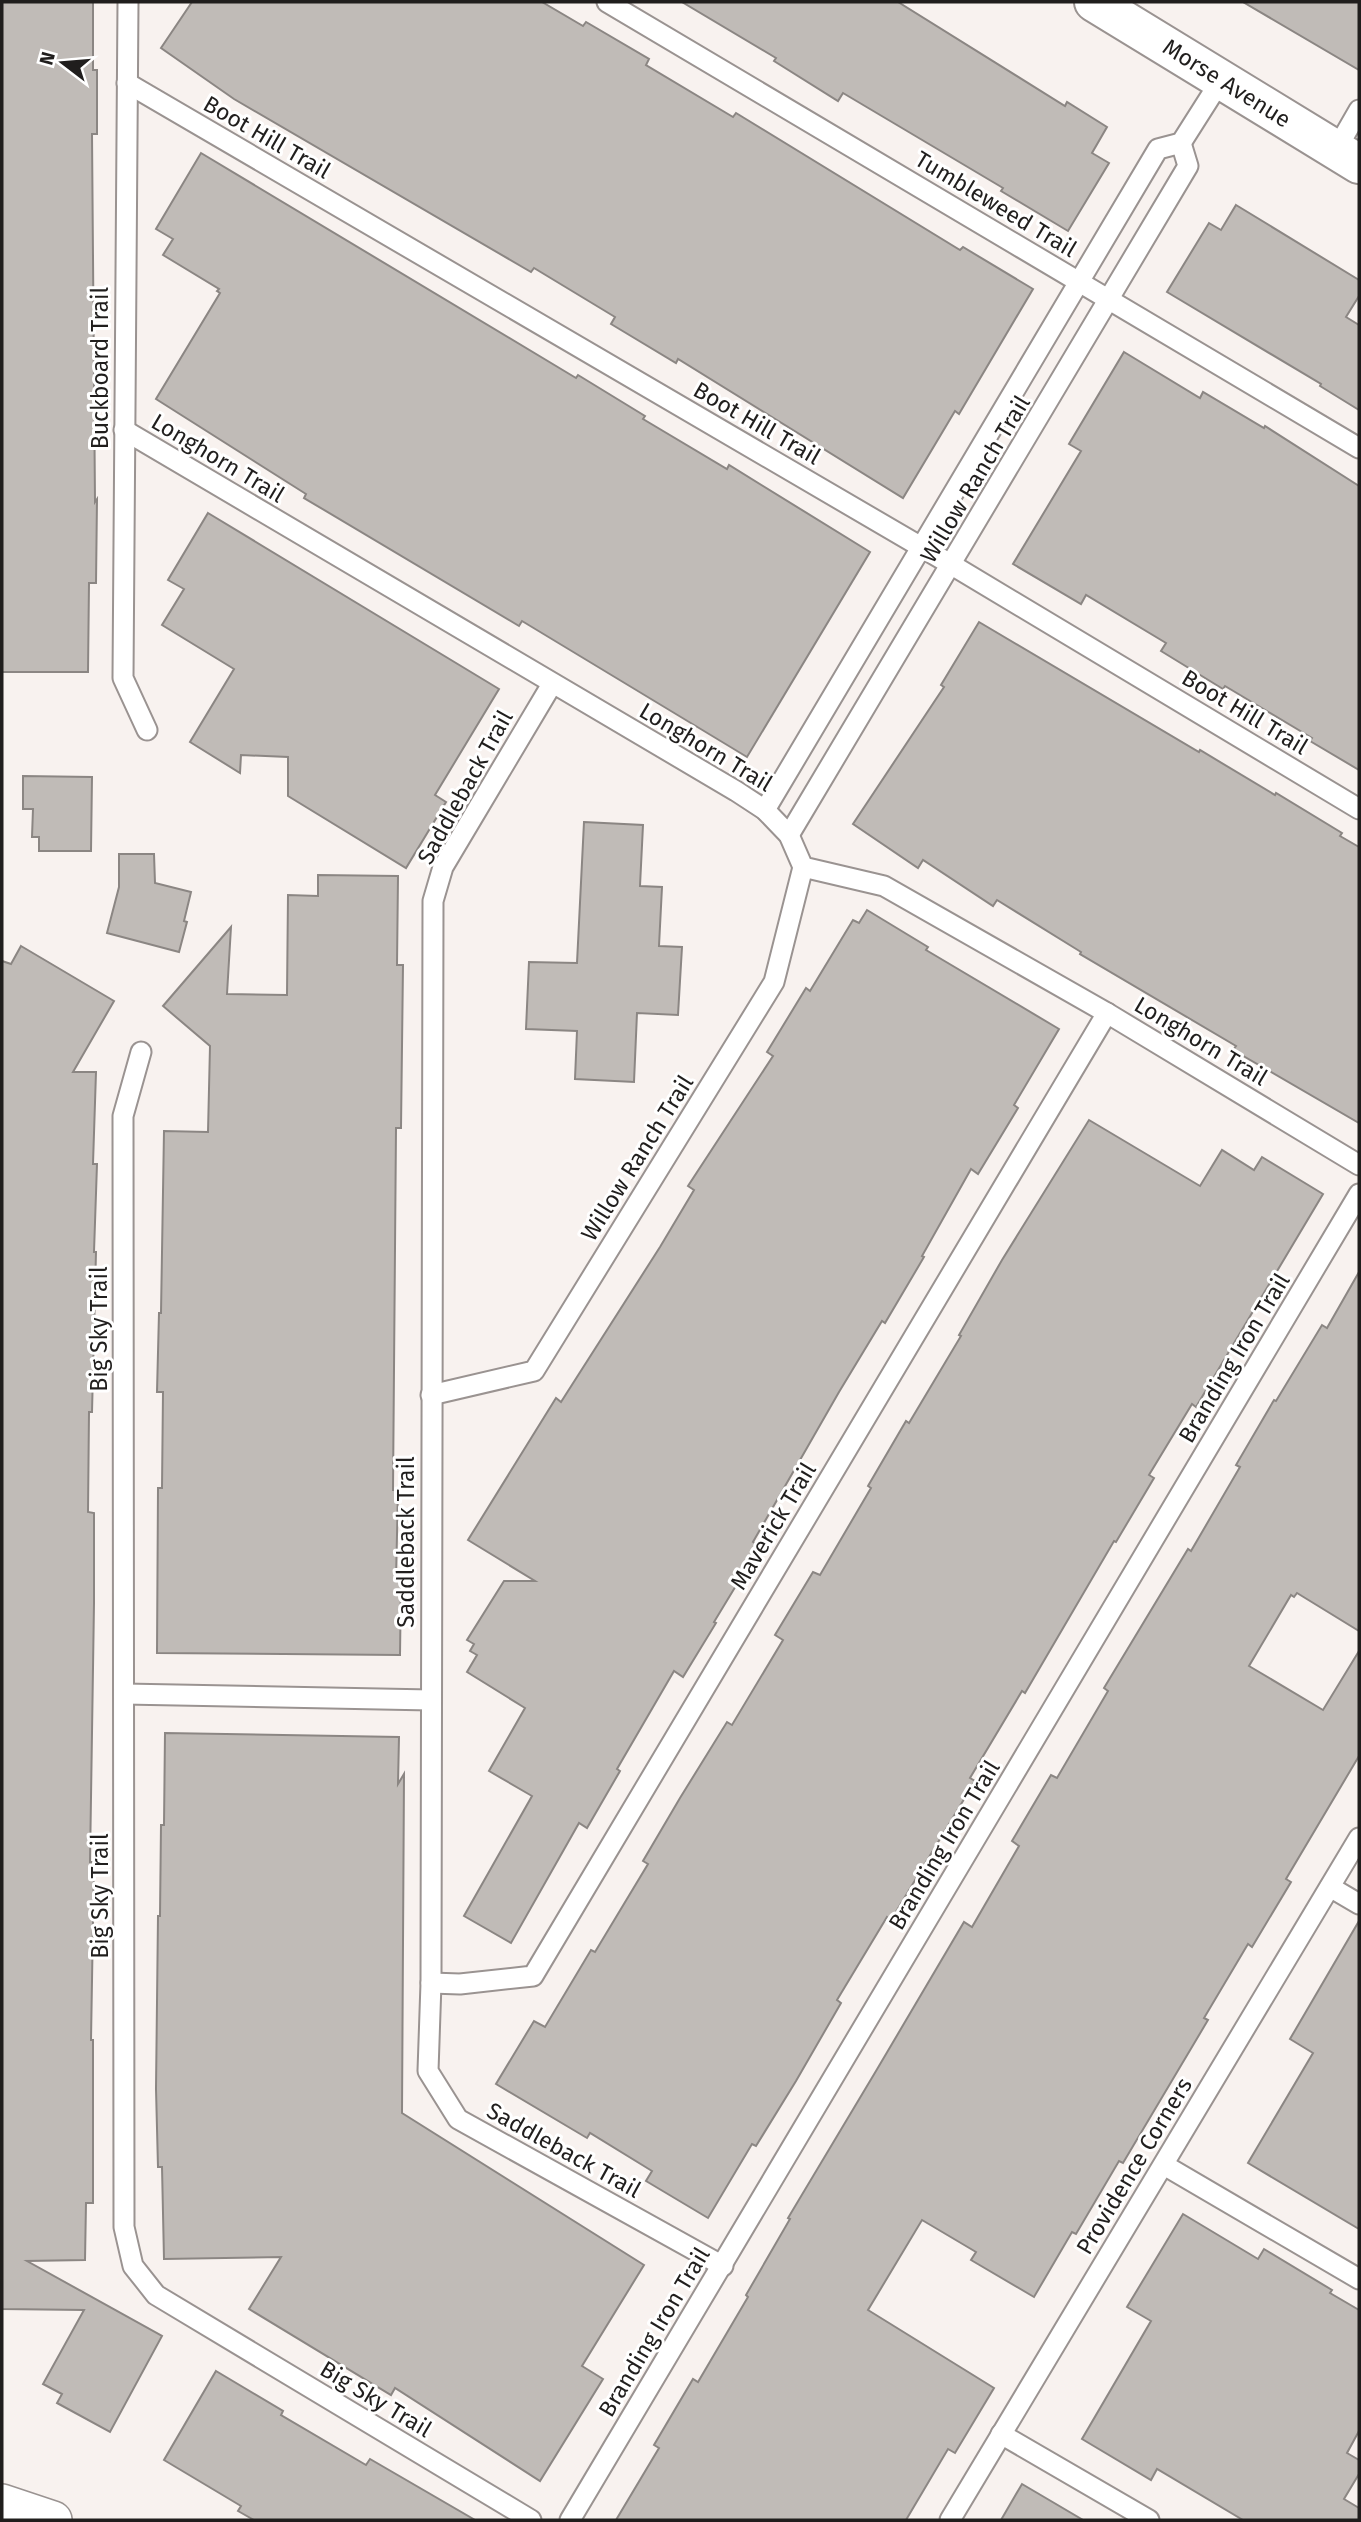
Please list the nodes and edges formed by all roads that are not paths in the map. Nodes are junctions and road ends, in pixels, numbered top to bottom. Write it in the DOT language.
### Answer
graph roads {
  1 [pos="128,2"];
  2 [pos="607,2"];
  3 [pos="1094,2"];
  4 [pos="1221,80"];
  5 [pos="127,83"];
  6 [pos="1359,110"];
  7 [pos="1181,143"];
  8 [pos="1348,157"];
  9 [pos="1079,282"];
  10 [pos="1110,300"];
  11 [pos="124,430"];
  12 [pos="1359,448"];
  13 [pos="920,547"];
  14 [pos="952,565"];
  15 [pos="552,684"];
  16 [pos="146,730"];
  17 [pos="1359,809"];
  18 [pos="765,810"];
  19 [pos="789,835"];
  20 [pos="803,867"];
  21 [pos="1107,1013"];
  22 [pos="141,1052"];
  23 [pos="1359,1165"];
  24 [pos="1359,1194"];
  25 [pos="431,1395"];
  26 [pos="124,1694"];
  27 [pos="431,1700"];
  28 [pos="1359,1838"];
  29 [pos="1330,1886"];
  30 [pos="1359,1904"];
  31 [pos="431,1983"];
  32 [pos="1164,2165"];
  33 [pos="723,2266"];
  34 [pos="1359,2279"];
  35 [pos="1001,2434"];
  36 [pos="2,2503"];
  37 [pos="53,2520"];
  38 [pos="531,2520"];
  39 [pos="570,2520"];
  40 [pos="950,2520"];
  41 [pos="1149,2520"];
  1 -- 5 [label="lane, Buckboard Trail"];
  2 -- 9 [label="lane, Tumbleweed Trail"];
  3 -- 4 [label="street, Morse Avenue"];
  4 -- 7 [label="lane, Willow Ranch Trail"];
  4 -- 8 [label="street, Morse Avenue"];
  5 -- 11 [label="lane, Buckboard Trail"];
  5 -- 13 [label="lane, Boot Hill Trail"];
  6 -- 8 [label="lane"];
  7 -- 9 [label="lane, Willow Ranch Trail"];
  7 -- 10 [label="lane, Willow Ranch Trail"];
  9 -- 10 [label="lane, Tumbleweed Trail"];
  9 -- 13 [label="lane, Willow Ranch Trail"];
  10 -- 12 [label="lane, Tumbleweed Trail"];
  10 -- 14 [label="lane, Willow Ranch Trail"];
  11 -- 15 [label="lane, Longhorn Trail"];
  11 -- 16 [label="lane, Buckboard Trail"];
  13 -- 14 [label="lane, Boot Hill Trail"];
  13 -- 18 [label="lane, Willow Ranch Trail"];
  14 -- 17 [label="lane, Boot Hill Trail"];
  14 -- 19 [label="lane, Willow Ranch Trail"];
  15 -- 18 [label="lane, Longhorn Trail"];
  15 -- 25 [label="lane, Saddleback Trail"];
  18 -- 19 [label="lane, Longhorn Trail"];
  19 -- 20 [label="lane, Longhorn Trail"];
  20 -- 21 [label="lane, Longhorn Trail"];
  20 -- 25 [label="lane, Willow Ranch Trail"];
  21 -- 23 [label="lane, Longhorn Trail"];
  21 -- 31 [label="lane, Maverick Trail"];
  22 -- 26 [label="lane, Big Sky Trail"];
  24 -- 33 [label="lane, Branding Iron Trail"];
  25 -- 27 [label="lane, Saddleback Trail"];
  26 -- 27 [label="lane"];
  26 -- 38 [label="lane, Big Sky Trail"];
  27 -- 31 [label="lane, Saddleback Trail"];
  28 -- 29 [label="lane, Providence Corners"];
  29 -- 30 [label="lane"];
  29 -- 32 [label="lane, Providence Corners"];
  31 -- 33 [label="lane, Saddleback Trail"];
  32 -- 34 [label="lane"];
  32 -- 35 [label="lane, Providence Corners"];
  33 -- 39 [label="lane, Branding Iron Trail"];
  35 -- 40 [label="lane, Providence Corners"];
  35 -- 41 [label="lane"];
  36 -- 37 [label="street"];
}
